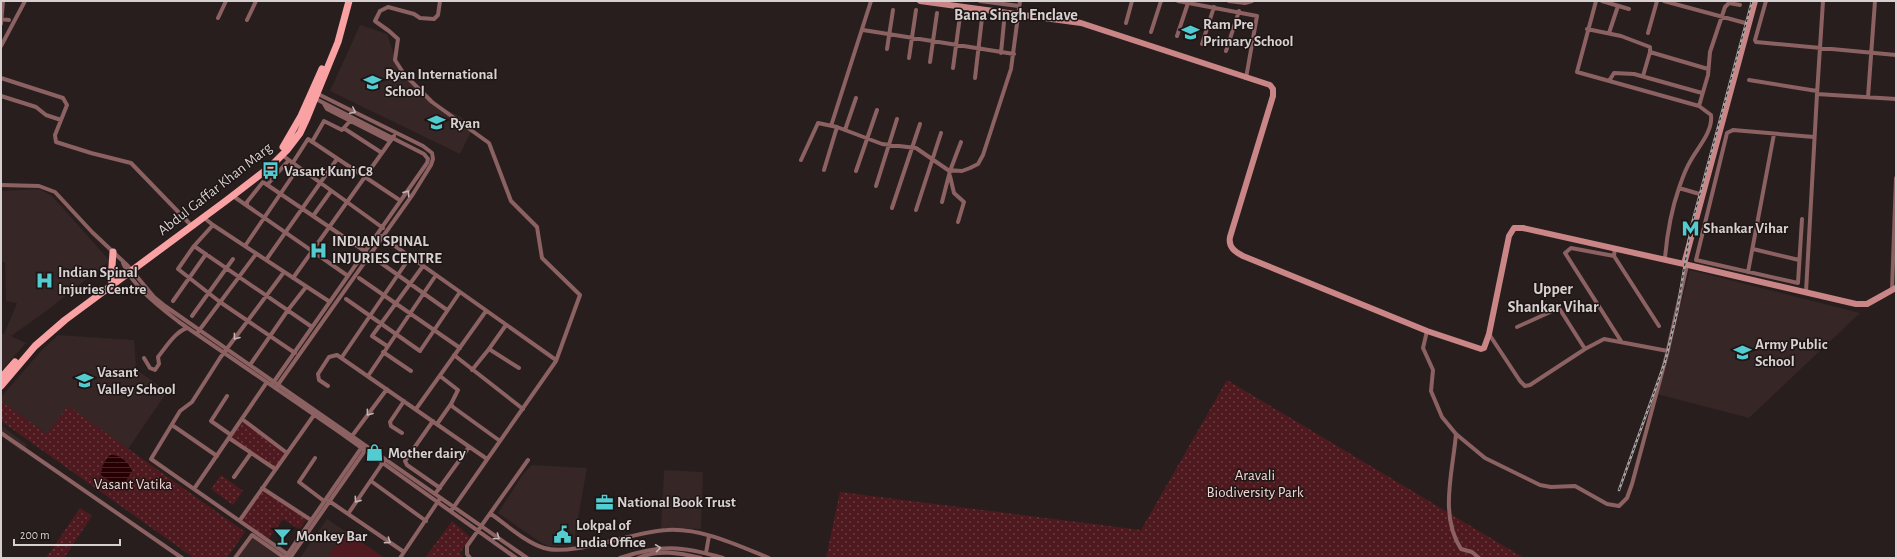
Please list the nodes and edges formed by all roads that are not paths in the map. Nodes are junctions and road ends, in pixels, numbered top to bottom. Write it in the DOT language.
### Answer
graph roads {
  1 [pos="3,1"];
  2 [pos="25,1"];
  3 [pos="226,1"];
  4 [pos="256,1"];
  5 [pos="345,1"];
  6 [pos="349,1"];
  7 [pos="440,1"];
  8 [pos="871,1"];
  9 [pos="920,1"];
  10 [pos="980,1"];
  11 [pos="1020,1"];
  12 [pos="1132,1"];
  13 [pos="1161,1"];
  14 [pos="1178,1"];
  15 [pos="1229,1"];
  16 [pos="1252,1"];
  17 [pos="1596,1"];
  18 [pos="1602,1"];
  19 [pos="1657,1"];
  20 [pos="1664,1"];
  21 [pos="1755,1"];
  22 [pos="1766,1"];
  23 [pos="1823,1"];
  24 [pos="1874,1"];
  25 [pos="999,2"];
  26 [pos="1188,3"];
  27 [pos="1678,3"];
  28 [pos="1740,5"];
  29 [pos="1019,6"];
  30 [pos="1618,6"];
  31 [pos="1214,7"];
  32 [pos="1629,9"];
  33 [pos="893,10"];
  34 [pos="916,10"];
  35 [pos="1239,11"];
  36 [pos="937,13"];
  37 [pos="1017,15"];
  38 [pos="960,16"];
  39 [pos="1721,16"];
  40 [pos="218,18"];
  41 [pos="982,18"];
  42 [pos="1,19"];
  43 [pos="9,20"];
  44 [pos="247,20"];
  45 [pos="1004,22"];
  46 [pos="1126,23"];
  47 [pos="1,24"];
  48 [pos="1749,24"];
  49 [pos="1587,29"];
  50 [pos="863,30"];
  51 [pos="1151,32"];
  52 [pos="1648,33"];
  53 [pos="1609,34"];
  54 [pos="889,35"];
  55 [pos="1177,36"];
  56 [pos="912,38"];
  57 [pos="934,42"];
  58 [pos="1202,44"];
  59 [pos="1,46"];
  60 [pos="957,46"];
  61 [pos="887,49"];
  62 [pos="979,49"];
  63 [pos="1820,49"];
  64 [pos="1226,51"];
  65 [pos="1001,52"];
  66 [pos="1650,52"];
  67 [pos="1871,53"];
  68 [pos="1014,54"];
  69 [pos="1896,55"];
  70 [pos="909,58"];
  71 [pos="930,62"];
  72 [pos="953,68"];
  73 [pos="1708,69"];
  74 [pos="1643,76"];
  75 [pos="1,78"];
  76 [pos="975,78"];
  77 [pos="1246,78"];
  78 [pos="1749,80"];
  79 [pos="1609,81"];
  80 [pos="1817,92"];
  81 [pos="1702,93"];
  82 [pos="314,95"];
  83 [pos="1,96"];
  84 [pos="1868,97"];
  85 [pos="856,98"];
  86 [pos="1896,99"];
  87 [pos="324,104"];
  88 [pos="1699,106"];
  89 [pos="877,110"];
  90 [pos="898,119"];
  91 [pos="61,120"];
  92 [pos="350,121"];
  93 [pos="920,124"];
  94 [pos="831,126"];
  95 [pos="838,127"];
  96 [pos="345,129"];
  97 [pos="845,130"];
  98 [pos="396,132"];
  99 [pos="941,133"];
  100 [pos="1774,134"];
  101 [pos="1814,137"];
  102 [pos="391,139"];
  103 [pos="868,140"];
  104 [pos="312,142"];
  105 [pos="961,142"];
  106 [pos="889,146"];
  107 [pos="913,147"];
  108 [pos="382,153"];
  109 [pos="282,155"];
  110 [pos="337,159"];
  111 [pos="428,159"];
  112 [pos="433,159"];
  113 [pos="932,159"];
  114 [pos="801,160"];
  115 [pos="288,161"];
  116 [pos="292,164"];
  117 [pos="298,168"];
  118 [pos="824,170"];
  119 [pos="856,171"];
  120 [pos="950,172"];
  121 [pos="365,177"];
  122 [pos="1896,178"];
  123 [pos="320,183"];
  124 [pos="1,185"];
  125 [pos="267,185"];
  126 [pos="876,186"];
  127 [pos="1679,188"];
  128 [pos="331,191"];
  129 [pos="280,194"];
  130 [pos="1702,195"];
  131 [pos="234,196"];
  132 [pos="398,199"];
  133 [pos="347,202"];
  134 [pos="942,202"];
  135 [pos="247,206"];
  136 [pos="892,208"];
  137 [pos="302,209"];
  138 [pos="916,210"];
  139 [pos="313,216"];
  140 [pos="203,217"];
  141 [pos="265,218"];
  142 [pos="1802,219"];
  143 [pos="958,222"];
  144 [pos="189,223"];
  145 [pos="213,225"];
  146 [pos="329,227"];
  147 [pos="383,228"];
  148 [pos="286,233"];
  149 [pos="380,235"];
  150 [pos="194,246"];
  151 [pos="245,246"];
  152 [pos="1615,248"];
  153 [pos="1753,249"];
  154 [pos="312,251"];
  155 [pos="113,252"];
  156 [pos="366,252"];
  157 [pos="206,254"];
  158 [pos="256,254"];
  159 [pos="1614,256"];
  160 [pos="410,257"];
  161 [pos="374,258"];
  162 [pos="1665,258"];
  163 [pos="233,259"];
  164 [pos="266,260"];
  165 [pos="1799,260"];
  166 [pos="1686,264"];
  167 [pos="423,266"];
  168 [pos="127,268"];
  169 [pos="226,268"];
  170 [pos="284,272"];
  171 [pos="1748,272"];
  172 [pos="398,274"];
  173 [pos="436,275"];
  174 [pos="239,276"];
  175 [pos="348,276"];
  176 [pos="189,278"];
  177 [pos="293,278"];
  178 [pos="359,278"];
  179 [pos="110,280"];
  180 [pos="410,283"];
  181 [pos="1798,283"];
  182 [pos="1806,285"];
  183 [pos="306,286"];
  184 [pos="1894,289"];
  185 [pos="424,292"];
  186 [pos="460,292"];
  187 [pos="1806,292"];
  188 [pos="208,293"];
  189 [pos="384,295"];
  190 [pos="267,296"];
  191 [pos="346,299"];
  192 [pos="173,300"];
  193 [pos="220,302"];
  194 [pos="330,302"];
  195 [pos="396,304"];
  196 [pos="288,310"];
  197 [pos="447,310"];
  198 [pos="486,310"];
  199 [pos="409,312"];
  200 [pos="370,315"];
  201 [pos="192,316"];
  202 [pos="248,320"];
  203 [pos="381,323"];
  204 [pos="506,325"];
  205 [pos="1659,326"];
  206 [pos="1517,327"];
  207 [pos="187,328"];
  208 [pos="312,328"];
  209 [pos="435,330"];
  210 [pos="1427,331"];
  211 [pos="198,332"];
  212 [pos="395,334"];
  213 [pos="1489,334"];
  214 [pos="270,336"];
  215 [pos="1620,341"];
  216 [pos="387,346"];
  217 [pos="460,348"];
  218 [pos="489,348"];
  219 [pos="1585,349"];
  220 [pos="225,351"];
  221 [pos="1668,351"];
  222 [pos="383,352"];
  223 [pos="295,353"];
  224 [pos="454,355"];
  225 [pos="342,357"];
  226 [pos="144,358"];
  227 [pos="556,360"];
  228 [pos="250,365"];
  229 [pos="518,368"];
  230 [pos="472,370"];
  231 [pos="411,371"];
  232 [pos="368,376"];
  233 [pos="440,376"];
  234 [pos="1,378"];
  235 [pos="267,382"];
  236 [pos="275,385"];
  237 [pos="1,386"];
  238 [pos="328,386"];
  239 [pos="387,389"];
  240 [pos="227,396"];
  241 [pos="404,401"];
  242 [pos="451,404"];
  243 [pos="416,409"];
  244 [pos="523,409"];
  245 [pos="314,415"];
  246 [pos="242,419"];
  247 [pos="435,423"];
  248 [pos="172,425"];
  249 [pos="1,432"];
  250 [pos="402,433"];
  251 [pos="1456,434"];
  252 [pos="352,436"];
  253 [pos="230,437"];
  254 [pos="500,441"];
  255 [pos="364,447"];
  256 [pos="469,447"];
  257 [pos="251,453"];
  258 [pos="287,453"];
  259 [pos="217,456"];
  260 [pos="315,458"];
  261 [pos="487,459"];
  262 [pos="528,460"];
  263 [pos="384,461"];
  264 [pos="275,469"];
  265 [pos="234,477"];
  266 [pos="370,481"];
  267 [pos="262,488"];
  268 [pos="440,488"];
  269 [pos="194,489"];
  270 [pos="435,494"];
  271 [pos="439,500"];
  272 [pos="327,501"];
  273 [pos="452,509"];
  274 [pos="348,514"];
  275 [pos="491,514"];
  276 [pos="240,520"];
  277 [pos="311,520"];
  278 [pos="426,521"];
  279 [pos="482,526"];
  280 [pos="479,531"];
  281 [pos="709,536"];
  282 [pos="404,552"];
  283 [pos="706,553"];
  284 [pos="287,557"];
  285 [pos="182,558"];
  286 [pos="235,558"];
  287 [pos="400,558"];
  288 [pos="470,558"];
  289 [pos="516,558"];
  290 [pos="528,558"];
  291 [pos="620,558"];
  292 [pos="638,558"];
  293 [pos="701,558"];
  294 [pos="723,558"];
  295 [pos="768,558"];
  296 [pos="1479,558"];
  1 -- 42 [label="street"];
  2 -- 59 [label="street"];
  3 -- 40 [label="street"];
  4 -- 44 [label="street"];
  5 -- 82 [label="main road, Abdul Gaffar Khan Marg"];
  6 -- 82 [label="main road, Abdul Gaffar Khan Marg"];
  7 -- 227 [label="street"];
  8 -- 50 [label="street"];
  9 -- 37 [label="street"];
  10 -- 25 [label="street"];
  11 -- 29 [label="street"];
  12 -- 46 [label="street"];
  13 -- 51 [label="street"];
  14 -- 26 [label="street"];
  15 -- 16 [label="street"];
  17 -- 49 [label="street"];
  18 -- 30 [label="street"];
  19 -- 52 [label="street"];
  20 -- 27 [label="street"];
  21 -- 48 [label="street"];
  22 -- 63 [label="street"];
  23 -- 63 [label="street"];
  24 -- 67 [label="street"];
  25 -- 29 [label="street"];
  26 -- 31 [label="street"];
  26 -- 55 [label="street"];
  27 -- 39 [label="street"];
  28 -- 39 [label="street"];
  29 -- 37 [label="street"];
  30 -- 32 [label="street"];
  30 -- 53 [label="street"];
  31 -- 35 [label="street"];
  31 -- 58 [label="street"];
  33 -- 54 [label="street"];
  34 -- 56 [label="street"];
  35 -- 64 [label="street"];
  35 -- 77 [label="street"];
  36 -- 57 [label="street"];
  37 -- 68 [label="street"];
  37 -- 77 [label="street"];
  38 -- 60 [label="street"];
  39 -- 48 [label="street"];
  39 -- 73 [label="street"];
  41 -- 62 [label="street"];
  42 -- 43 [label="street"];
  42 -- 47 [label="street"];
  45 -- 65 [label="street"];
  48 -- 130 [label="street"];
  49 -- 53 [label="street"];
  49 -- 79 [label="street"];
  50 -- 54 [label="street"];
  50 -- 94 [label="street"];
  53 -- 66 [label="street"];
  54 -- 56 [label="street"];
  54 -- 61 [label="street"];
  56 -- 57 [label="street"];
  56 -- 70 [label="street"];
  57 -- 60 [label="street"];
  57 -- 71 [label="street"];
  60 -- 62 [label="street"];
  60 -- 72 [label="street"];
  62 -- 65 [label="street"];
  62 -- 76 [label="street"];
  63 -- 67 [label="street"];
  63 -- 80 [label="street"];
  65 -- 68 [label="street"];
  66 -- 73 [label="street"];
  66 -- 74 [label="street"];
  67 -- 69 [label="street"];
  67 -- 84 [label="street"];
  68 -- 120 [label="street"];
  73 -- 81 [label="street"];
  74 -- 79 [label="street"];
  74 -- 81 [label="street"];
  75 -- 91 [label="street"];
  77 -- 210 [label="street"];
  78 -- 80 [label="street"];
  79 -- 88 [label="street"];
  80 -- 84 [label="street"];
  80 -- 101 [label="street"];
  81 -- 88 [label="street"];
  82 -- 87 [label="street"];
  82 -- 98 [label="street, one-way"];
  82 -- 109 [label="main road, Abdul Gaffar Khan Marg"];
  82 -- 144 [label="main road, Abdul Gaffar Khan Marg"];
  83 -- 91 [label="street"];
  84 -- 86 [label="street"];
  85 -- 97 [label="street"];
  87 -- 92 [label="street"];
  87 -- 102 [label="street"];
  88 -- 127 [label="street"];
  89 -- 103 [label="street"];
  90 -- 106 [label="street"];
  91 -- 144 [label="street"];
  92 -- 96 [label="street"];
  92 -- 102 [label="street"];
  93 -- 107 [label="street"];
  94 -- 95 [label="street"];
  94 -- 114 [label="street"];
  95 -- 97 [label="street"];
  95 -- 118 [label="street"];
  96 -- 104 [label="street"];
  96 -- 108 [label="street"];
  97 -- 103 [label="street"];
  98 -- 102 [label="street"];
  98 -- 112 [label="street"];
  99 -- 113 [label="street"];
  100 -- 101 [label="street"];
  100 -- 153 [label="street"];
  100 -- 171 [label="street"];
  101 -- 182 [label="street"];
  102 -- 108 [label="street"];
  102 -- 111 [label="street"];
  103 -- 106 [label="street"];
  103 -- 119 [label="street"];
  104 -- 110 [label="street"];
  104 -- 116 [label="street"];
  105 -- 120 [label="street"];
  106 -- 107 [label="street"];
  106 -- 126 [label="street"];
  107 -- 113 [label="street"];
  107 -- 136 [label="street"];
  108 -- 121 [label="street"];
  109 -- 115 [label="street"];
  109 -- 131 [label="main road, Abdul Gaffar Khan Marg"];
  110 -- 121 [label="street"];
  110 -- 123 [label="street"];
  111 -- 112 [label="street"];
  147 -- 111 [label="street, one-way"];
  112 -- 149 [label="street"];
  113 -- 120 [label="street"];
  113 -- 138 [label="street"];
  115 -- 116 [label="street"];
  115 -- 125 [label="street"];
  116 -- 117 [label="street"];
  117 -- 123 [label="street"];
  117 -- 129 [label="street"];
  120 -- 134 [label="street"];
  120 -- 143 [label="street"];
  121 -- 132 [label="street"];
  121 -- 133 [label="street"];
  122 -- 184 [label="street"];
  123 -- 128 [label="street"];
  123 -- 137 [label="street"];
  124 -- 155 [label="street"];
  125 -- 129 [label="street"];
  125 -- 135 [label="street"];
  127 -- 130 [label="street"];
  127 -- 162 [label="street"];
  128 -- 133 [label="street"];
  128 -- 139 [label="street"];
  129 -- 137 [label="street"];
  129 -- 141 [label="street"];
  130 -- 166 [label="street"];
  131 -- 135 [label="street"];
  131 -- 140 [label="main road, Abdul Gaffar Khan Marg"];
  133 -- 146 [label="street"];
  133 -- 147 [label="street"];
  135 -- 141 [label="street"];
  137 -- 139 [label="street"];
  137 -- 148 [label="street"];
  139 -- 146 [label="street"];
  140 -- 145 [label="street"];
  140 -- 168 [label="main road, Abdul Gaffar Khan Marg"];
  141 -- 148 [label="street"];
  141 -- 151 [label="street"];
  142 -- 165 [label="street"];
  144 -- 168 [label="main road, Abdul Gaffar Khan Marg"];
  145 -- 150 [label="street"];
  145 -- 151 [label="street"];
  146 -- 154 [label="street"];
  146 -- 156 [label="street"];
  147 -- 149 [label="street"];
  148 -- 154 [label="street"];
  148 -- 164 [label="street"];
  149 -- 156 [label="street"];
  149 -- 160 [label="street"];
  149 -- 236 [label="street"];
  150 -- 157 [label="street"];
  150 -- 176 [label="street"];
  151 -- 158 [label="street"];
  152 -- 159 [label="street"];
  152 -- 162 [label="street"];
  152 -- 213 [label="street"];
  153 -- 165 [label="street"];
  153 -- 171 [label="street"];
  154 -- 175 [label="street"];
  154 -- 177 [label="street"];
  155 -- 168 [label="street"];
  155 -- 179 [label="main road"];
  156 -- 175 [label="street"];
  157 -- 169 [label="street"];
  157 -- 176 [label="street"];
  158 -- 164 [label="street"];
  158 -- 174 [label="street"];
  159 -- 205 [label="street"];
  159 -- 215 [label="street"];
  160 -- 167 [label="street"];
  160 -- 172 [label="street"];
  161 -- 172 [label="street"];
  162 -- 166 [label="street"];
  163 -- 169 [label="street"];
  164 -- 170 [label="street"];
  165 -- 181 [label="street"];
  166 -- 187 [label="street"];
  166 -- 221 [label="street"];
  167 -- 173 [label="street"];
  167 -- 180 [label="street"];
  168 -- 179 [label="main road, Abdul Gaffar Khan Marg"];
  168 -- 207 [label="street"];
  168 -- 211 [label="street"];
  168 -- 237 [label="main road, Abdul Gaffar Khan Marg"];
  169 -- 174 [label="street"];
  169 -- 188 [label="street"];
  170 -- 177 [label="street"];
  170 -- 190 [label="street"];
  171 -- 181 [label="street"];
  172 -- 180 [label="street"];
  172 -- 189 [label="street"];
  173 -- 185 [label="street"];
  173 -- 186 [label="street"];
  174 -- 190 [label="street"];
  174 -- 193 [label="street"];
  175 -- 194 [label="street"];
  176 -- 188 [label="street"];
  176 -- 192 [label="street"];
  177 -- 183 [label="street"];
  178 -- 189 [label="street"];
  179 -- 234 [label="main road, Abdul Gaffar Khan Marg"];
  180 -- 185 [label="street"];
  180 -- 195 [label="street"];
  181 -- 182 [label="street"];
  182 -- 187 [label="street"];
  183 -- 194 [label="street"];
  183 -- 196 [label="street"];
  184 -- 187 [label="street"];
  185 -- 197 [label="street"];
  185 -- 199 [label="street"];
  186 -- 197 [label="street"];
  186 -- 198 [label="street"];
  188 -- 193 [label="street"];
  188 -- 201 [label="street"];
  189 -- 195 [label="street"];
  189 -- 200 [label="street"];
  190 -- 196 [label="street"];
  190 -- 202 [label="street"];
  191 -- 200 [label="street"];
  193 -- 202 [label="street"];
  193 -- 211 [label="street"];
  194 -- 208 [label="street"];
  195 -- 199 [label="street"];
  195 -- 203 [label="street"];
  196 -- 208 [label="street"];
  196 -- 214 [label="street"];
  197 -- 209 [label="street"];
  198 -- 204 [label="street"];
  198 -- 217 [label="street"];
  199 -- 209 [label="street"];
  199 -- 212 [label="street"];
  200 -- 203 [label="street"];
  200 -- 225 [label="street"];
  202 -- 214 [label="street"];
  202 -- 220 [label="street, one-way"];
  203 -- 212 [label="street"];
  203 -- 216 [label="street"];
  204 -- 218 [label="street"];
  204 -- 227 [label="street"];
  206 -- 219 [label="street"];
  207 -- 211 [label="street"];
  207 -- 226 [label="street"];
  208 -- 223 [label="street"];
  209 -- 212 [label="street"];
  209 -- 217 [label="street"];
  210 -- 213 [label="street"];
  210 -- 251 [label="street"];
  211 -- 220 [label="street"];
  212 -- 216 [label="street"];
  213 -- 219 [label="street"];
  214 -- 223 [label="street"];
  214 -- 228 [label="street"];
  215 -- 219 [label="street"];
  215 -- 221 [label="street"];
  216 -- 222 [label="street"];
  217 -- 224 [label="street"];
  218 -- 229 [label="street"];
  218 -- 230 [label="street"];
  220 -- 228 [label="street"];
  220 -- 235 [label="street"];
  220 -- 248 [label="street"];
  221 -- 251 [label="street"];
  222 -- 231 [label="street"];
  222 -- 232 [label="street"];
  223 -- 236 [label="street"];
  224 -- 230 [label="street"];
  224 -- 233 [label="street"];
  225 -- 232 [label="street"];
  225 -- 238 [label="street"];
  227 -- 244 [label="street"];
  228 -- 236 [label="street"];
  230 -- 244 [label="street"];
  232 -- 239 [label="street"];
  233 -- 242 [label="street"];
  233 -- 243 [label="street"];
  235 -- 236 [label="street"];
  235 -- 246 [label="street"];
  236 -- 245 [label="street"];
  236 -- 252 [label="street"];
  239 -- 241 [label="street"];
  239 -- 252 [label="street, one-way"];
  240 -- 253 [label="street"];
  241 -- 243 [label="street"];
  241 -- 250 [label="street"];
  242 -- 247 [label="street"];
  242 -- 254 [label="street"];
  243 -- 247 [label="street"];
  244 -- 254 [label="street"];
  245 -- 255 [label="street"];
  245 -- 258 [label="street"];
  246 -- 253 [label="street"];
  246 -- 258 [label="street"];
  247 -- 256 [label="street"];
  247 -- 268 [label="street"];
  248 -- 259 [label="street"];
  248 -- 269 [label="street"];
  249 -- 285 [label="street"];
  251 -- 296 [label="street"];
  252 -- 255 [label="street"];
  253 -- 257 [label="street"];
  253 -- 259 [label="street"];
  254 -- 261 [label="street"];
  255 -- 263 [label="street"];
  255 -- 272 [label="street"];
  256 -- 261 [label="street"];
  256 -- 268 [label="street"];
  257 -- 264 [label="street"];
  257 -- 265 [label="street"];
  258 -- 264 [label="street"];
  259 -- 269 [label="street"];
  260 -- 272 [label="street"];
  261 -- 273 [label="street"];
  262 -- 275 [label="street"];
  263 -- 266 [label="street"];
  263 -- 270 [label="street"];
  263 -- 271 [label="street"];
  264 -- 267 [label="street"];
  266 -- 274 [label="street, one-way"];
  266 -- 278 [label="street"];
  267 -- 276 [label="street"];
  267 -- 277 [label="street"];
  268 -- 270 [label="street"];
  269 -- 276 [label="street"];
  270 -- 271 [label="street"];
  271 -- 273 [label="street"];
  271 -- 278 [label="street"];
  272 -- 274 [label="street"];
  272 -- 277 [label="street"];
  272 -- 284 [label="street"];
  273 -- 279 [label="street"];
  273 -- 280 [label="street"];
  274 -- 282 [label="street, one-way"];
  275 -- 279 [label="street"];
  275 -- 281 [label="street"];
  276 -- 284 [label="street"];
  277 -- 284 [label="street"];
  278 -- 282 [label="street"];
  279 -- 280 [label="street"];
  279 -- 290 [label="street, one-way"];
  280 -- 288 [label="street"];
  280 -- 289 [label="street"];
  281 -- 283 [label="street"];
  281 -- 295 [label="street"];
  282 -- 287 [label="street"];
  291 -- 283 [label="street, one-way"];
  283 -- 294 [label="street"];
  284 -- 286 [label="street"];
  292 -- 293 [label="street"];
}
